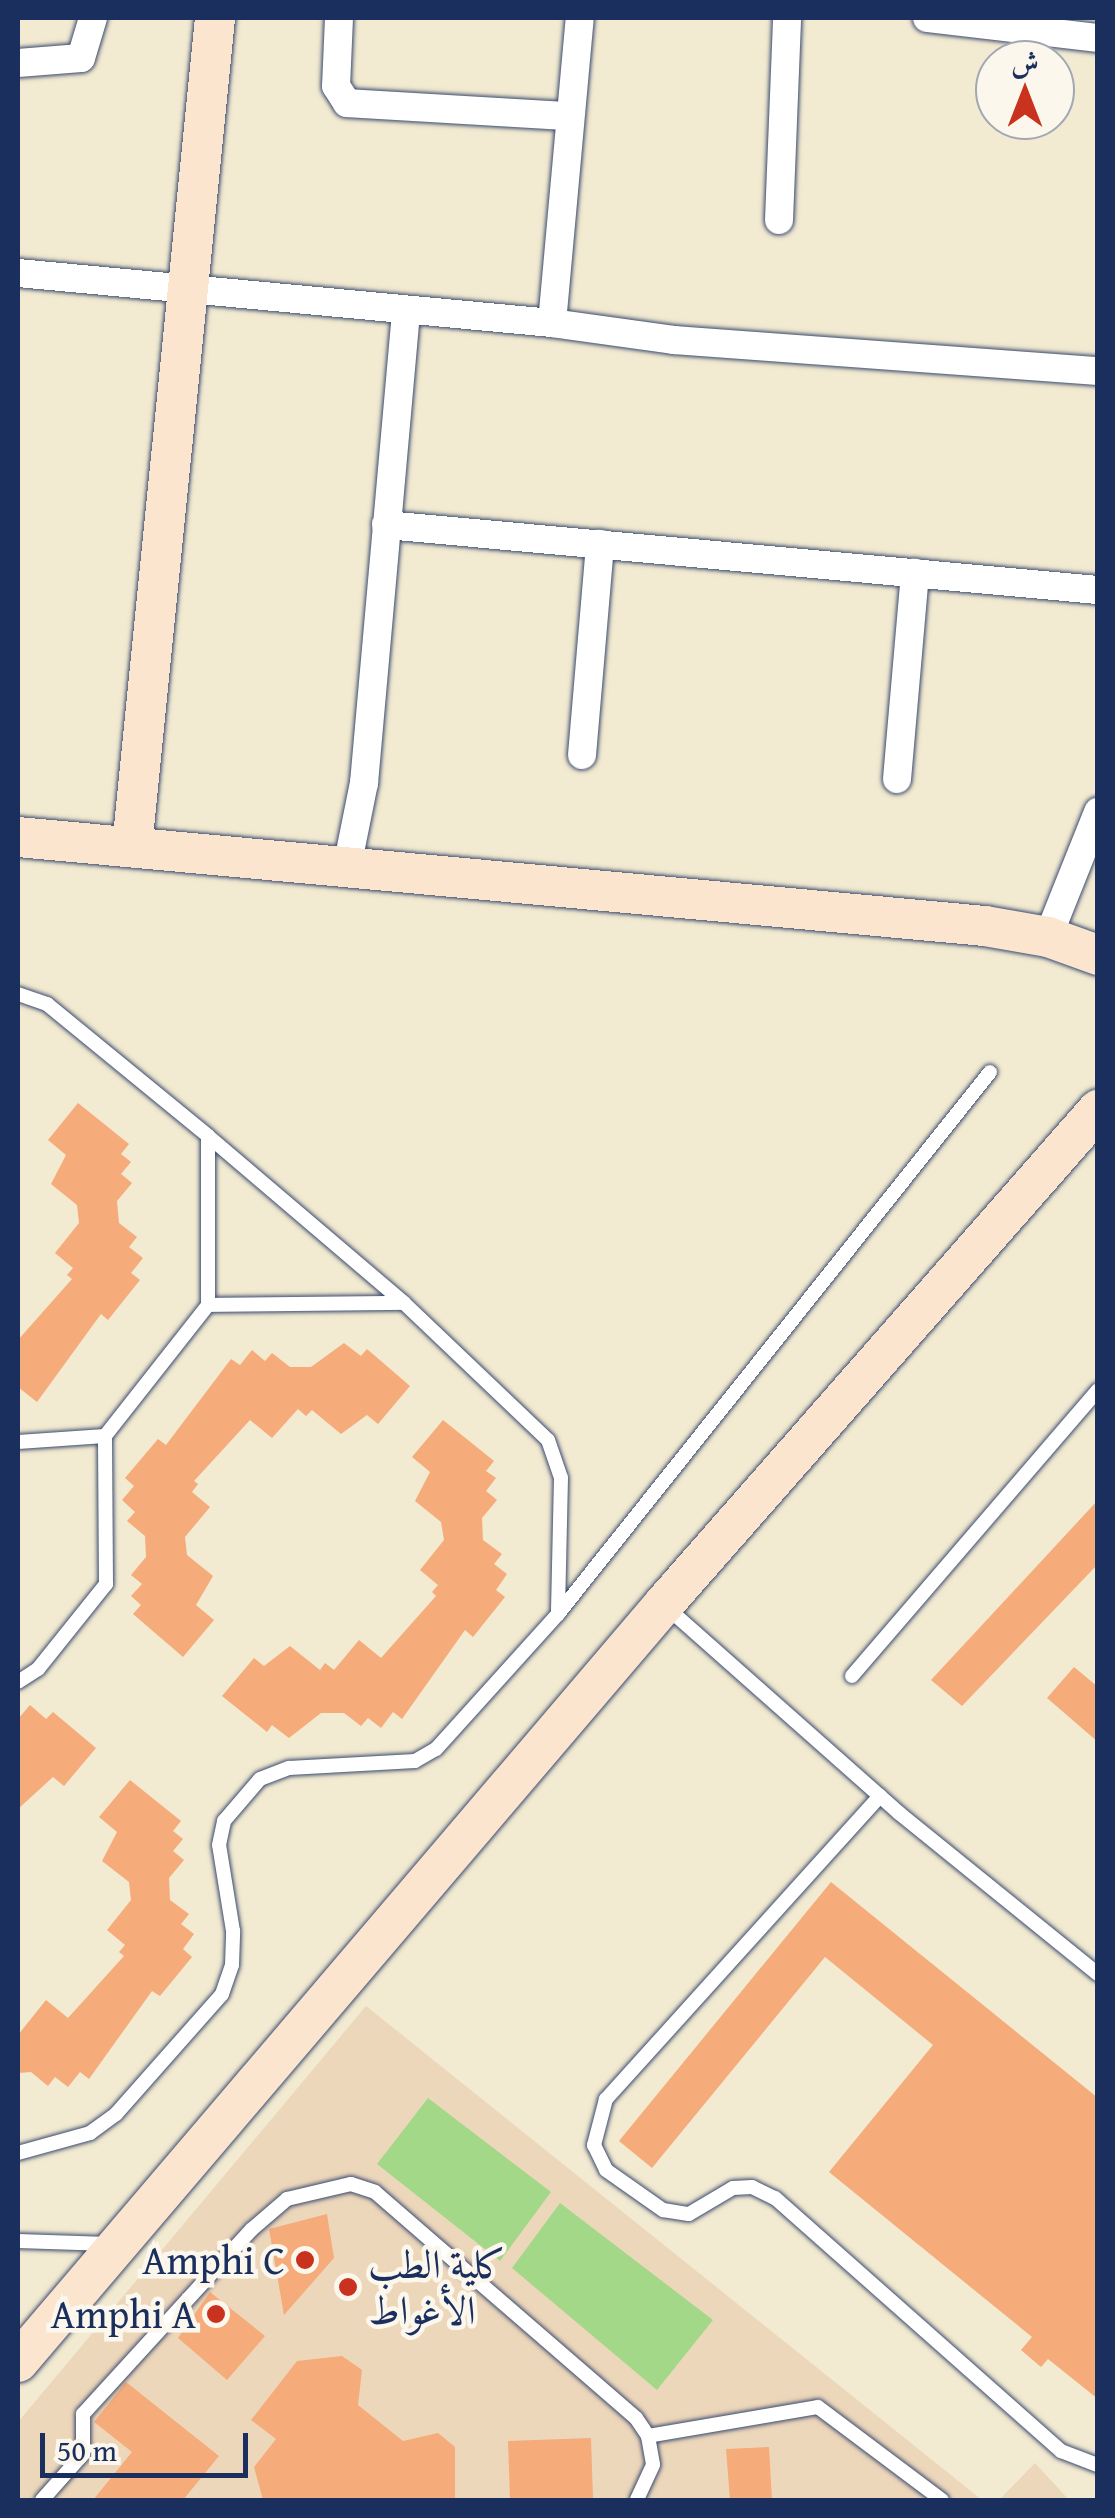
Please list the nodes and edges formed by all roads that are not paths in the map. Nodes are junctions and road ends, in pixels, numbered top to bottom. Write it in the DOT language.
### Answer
graph roads {
  1 [pos="93,18"];
  2 [pos="214,18"];
  3 [pos="339,18"];
  4 [pos="580,18"];
  5 [pos="787,18"];
  6 [pos="795,18"];
  7 [pos="927,18"];
  8 [pos="1098,38"];
  9 [pos="18,63"];
  10 [pos="569,116"];
  11 [pos="779,220"];
  12 [pos="18,274"];
  13 [pos="188,292"];
  14 [pos="406,310"];
  15 [pos="552,322"];
  16 [pos="1098,371"];
  17 [pos="386,524"];
  18 [pos="600,544"];
  19 [pos="915,573"];
  20 [pos="1098,590"];
  21 [pos="582,755"];
  22 [pos="897,780"];
  23 [pos="1098,812"];
  24 [pos="18,837"];
  25 [pos="132,848"];
  26 [pos="347,867"];
  27 [pos="1048,936"];
  28 [pos="1098,955"];
  29 [pos="18,994"];
  30 [pos="990,1072"];
  31 [pos="1098,1110"];
  32 [pos="208,1136"];
  33 [pos="404,1302"];
  34 [pos="208,1305"];
  35 [pos="1098,1390"];
  36 [pos="105,1436"];
  37 [pos="18,1442"];
  38 [pos="664,1604"];
  39 [pos="558,1614"];
  40 [pos="852,1676"];
  41 [pos="18,1682"];
  42 [pos="880,1796"];
  43 [pos="1098,1974"];
  44 [pos="18,2153"];
  45 [pos="18,2241"];
  46 [pos="115,2244"];
  47 [pos="18,2362"];
  48 [pos="648,2436"];
  49 [pos="1098,2466"];
  50 [pos="42,2500"];
  51 [pos="637,2500"];
  52 [pos="942,2500"];
  1 -- 9 [label="street"];
  2 -- 13 [label="street"];
  3 -- 10 [label="street"];
  4 -- 10 [label="street"];
  5 -- 6 [label="street"];
  5 -- 11 [label="street"];
  7 -- 8 [label="street"];
  10 -- 15 [label="street"];
  12 -- 13 [label="street"];
  13 -- 14 [label="street"];
  13 -- 25 [label="street"];
  14 -- 15 [label="street"];
  14 -- 17 [label="street"];
  15 -- 16 [label="street"];
  17 -- 18 [label="street"];
  17 -- 26 [label="street"];
  18 -- 19 [label="street"];
  18 -- 21 [label="street"];
  19 -- 20 [label="street"];
  19 -- 22 [label="street"];
  23 -- 27 [label="street"];
  24 -- 25 [label="street"];
  25 -- 26 [label="street"];
  26 -- 27 [label="street"];
  27 -- 28 [label="street"];
  29 -- 32 [label="lane"];
  30 -- 39 [label="lane"];
  31 -- 38 [label="street"];
  32 -- 33 [label="lane"];
  32 -- 34 [label="lane"];
  33 -- 34 [label="lane"];
  33 -- 39 [label="lane"];
  34 -- 36 [label="lane"];
  35 -- 40 [label="lane"];
  36 -- 37 [label="lane"];
  36 -- 41 [label="lane"];
  38 -- 42 [label="lane"];
  38 -- 46 [label="street"];
  39 -- 44 [label="lane"];
  42 -- 43 [label="lane"];
  42 -- 49 [label="lane"];
  45 -- 46 [label="lane"];
  46 -- 47 [label="street"];
  48 -- 50 [label="lane"];
  48 -- 51 [label="lane"];
  48 -- 52 [label="lane"];
}
